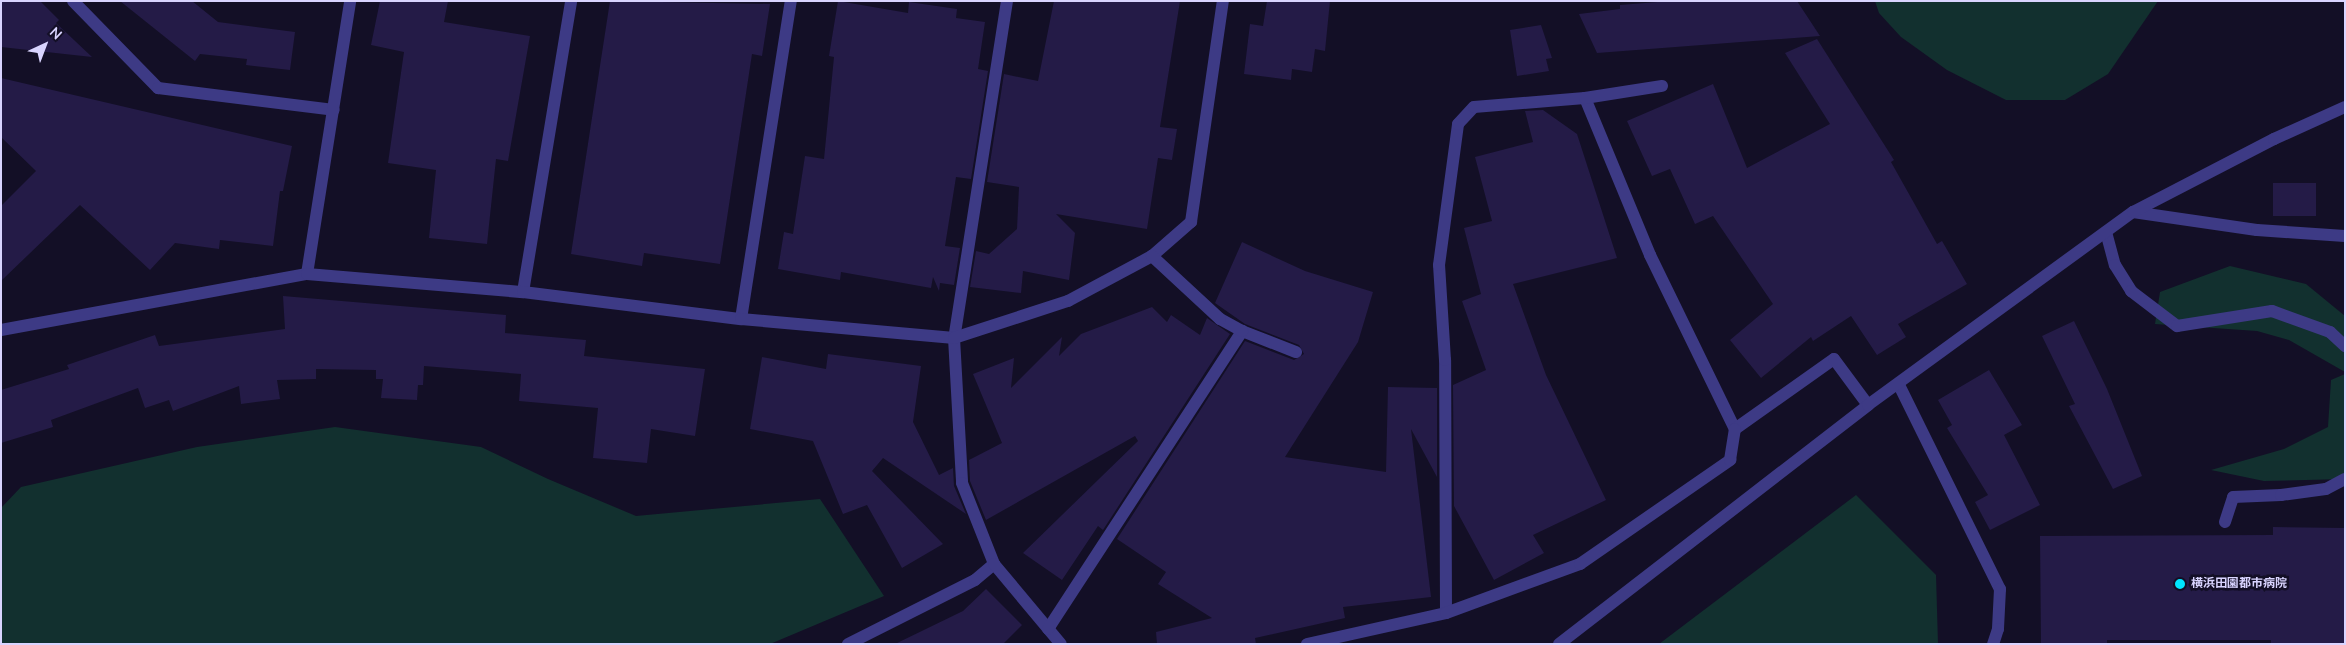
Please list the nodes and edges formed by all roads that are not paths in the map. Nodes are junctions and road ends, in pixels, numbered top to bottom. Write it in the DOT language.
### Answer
graph roads {
  1 [pos="73,1"];
  2 [pos="350,1"];
  3 [pos="571,1"];
  4 [pos="791,1"];
  5 [pos="1007,1"];
  6 [pos="1223,1"];
  7 [pos="1662,86"];
  8 [pos="1585,98"];
  9 [pos="2345,107"];
  10 [pos="334,110"];
  11 [pos="2133,212"];
  12 [pos="2106,232"];
  13 [pos="2345,236"];
  14 [pos="1152,256"];
  15 [pos="307,274"];
  16 [pos="523,292"];
  17 [pos="741,319"];
  18 [pos="1,330"];
  19 [pos="1242,331"];
  20 [pos="954,338"];
  21 [pos="2345,346"];
  22 [pos="1296,352"];
  23 [pos="1899,385"];
  24 [pos="1868,406"];
  25 [pos="1735,429"];
  26 [pos="2345,480"];
  27 [pos="2225,522"];
  28 [pos="994,564"];
  29 [pos="1446,613"];
  30 [pos="1048,629"];
  31 [pos="848,644"];
  32 [pos="1061,644"];
  33 [pos="1307,644"];
  34 [pos="1559,644"];
  35 [pos="1994,644"];
  1 -- 10 [label="street"];
  2 -- 10 [label="street"];
  3 -- 16 [label="street"];
  4 -- 17 [label="street"];
  5 -- 20 [label="street"];
  6 -- 14 [label="street"];
  7 -- 8 [label="street"];
  8 -- 25 [label="street"];
  8 -- 29 [label="street"];
  9 -- 11 [label="street"];
  10 -- 15 [label="street"];
  11 -- 12 [label="street"];
  11 -- 13 [label="street"];
  12 -- 21 [label="street"];
  12 -- 23 [label="street"];
  14 -- 19 [label="street"];
  14 -- 20 [label="street"];
  15 -- 16 [label="street"];
  15 -- 18 [label="street"];
  16 -- 17 [label="street"];
  17 -- 20 [label="street"];
  19 -- 22 [label="street"];
  19 -- 30 [label="street"];
  20 -- 28 [label="street"];
  23 -- 24 [label="street"];
  23 -- 35 [label="street"];
  24 -- 25 [label="street"];
  24 -- 34 [label="street"];
  25 -- 29 [label="street"];
  26 -- 27 [label="street"];
  28 -- 30 [label="street"];
  28 -- 31 [label="street"];
  29 -- 33 [label="street"];
  30 -- 32 [label="street"];
}
